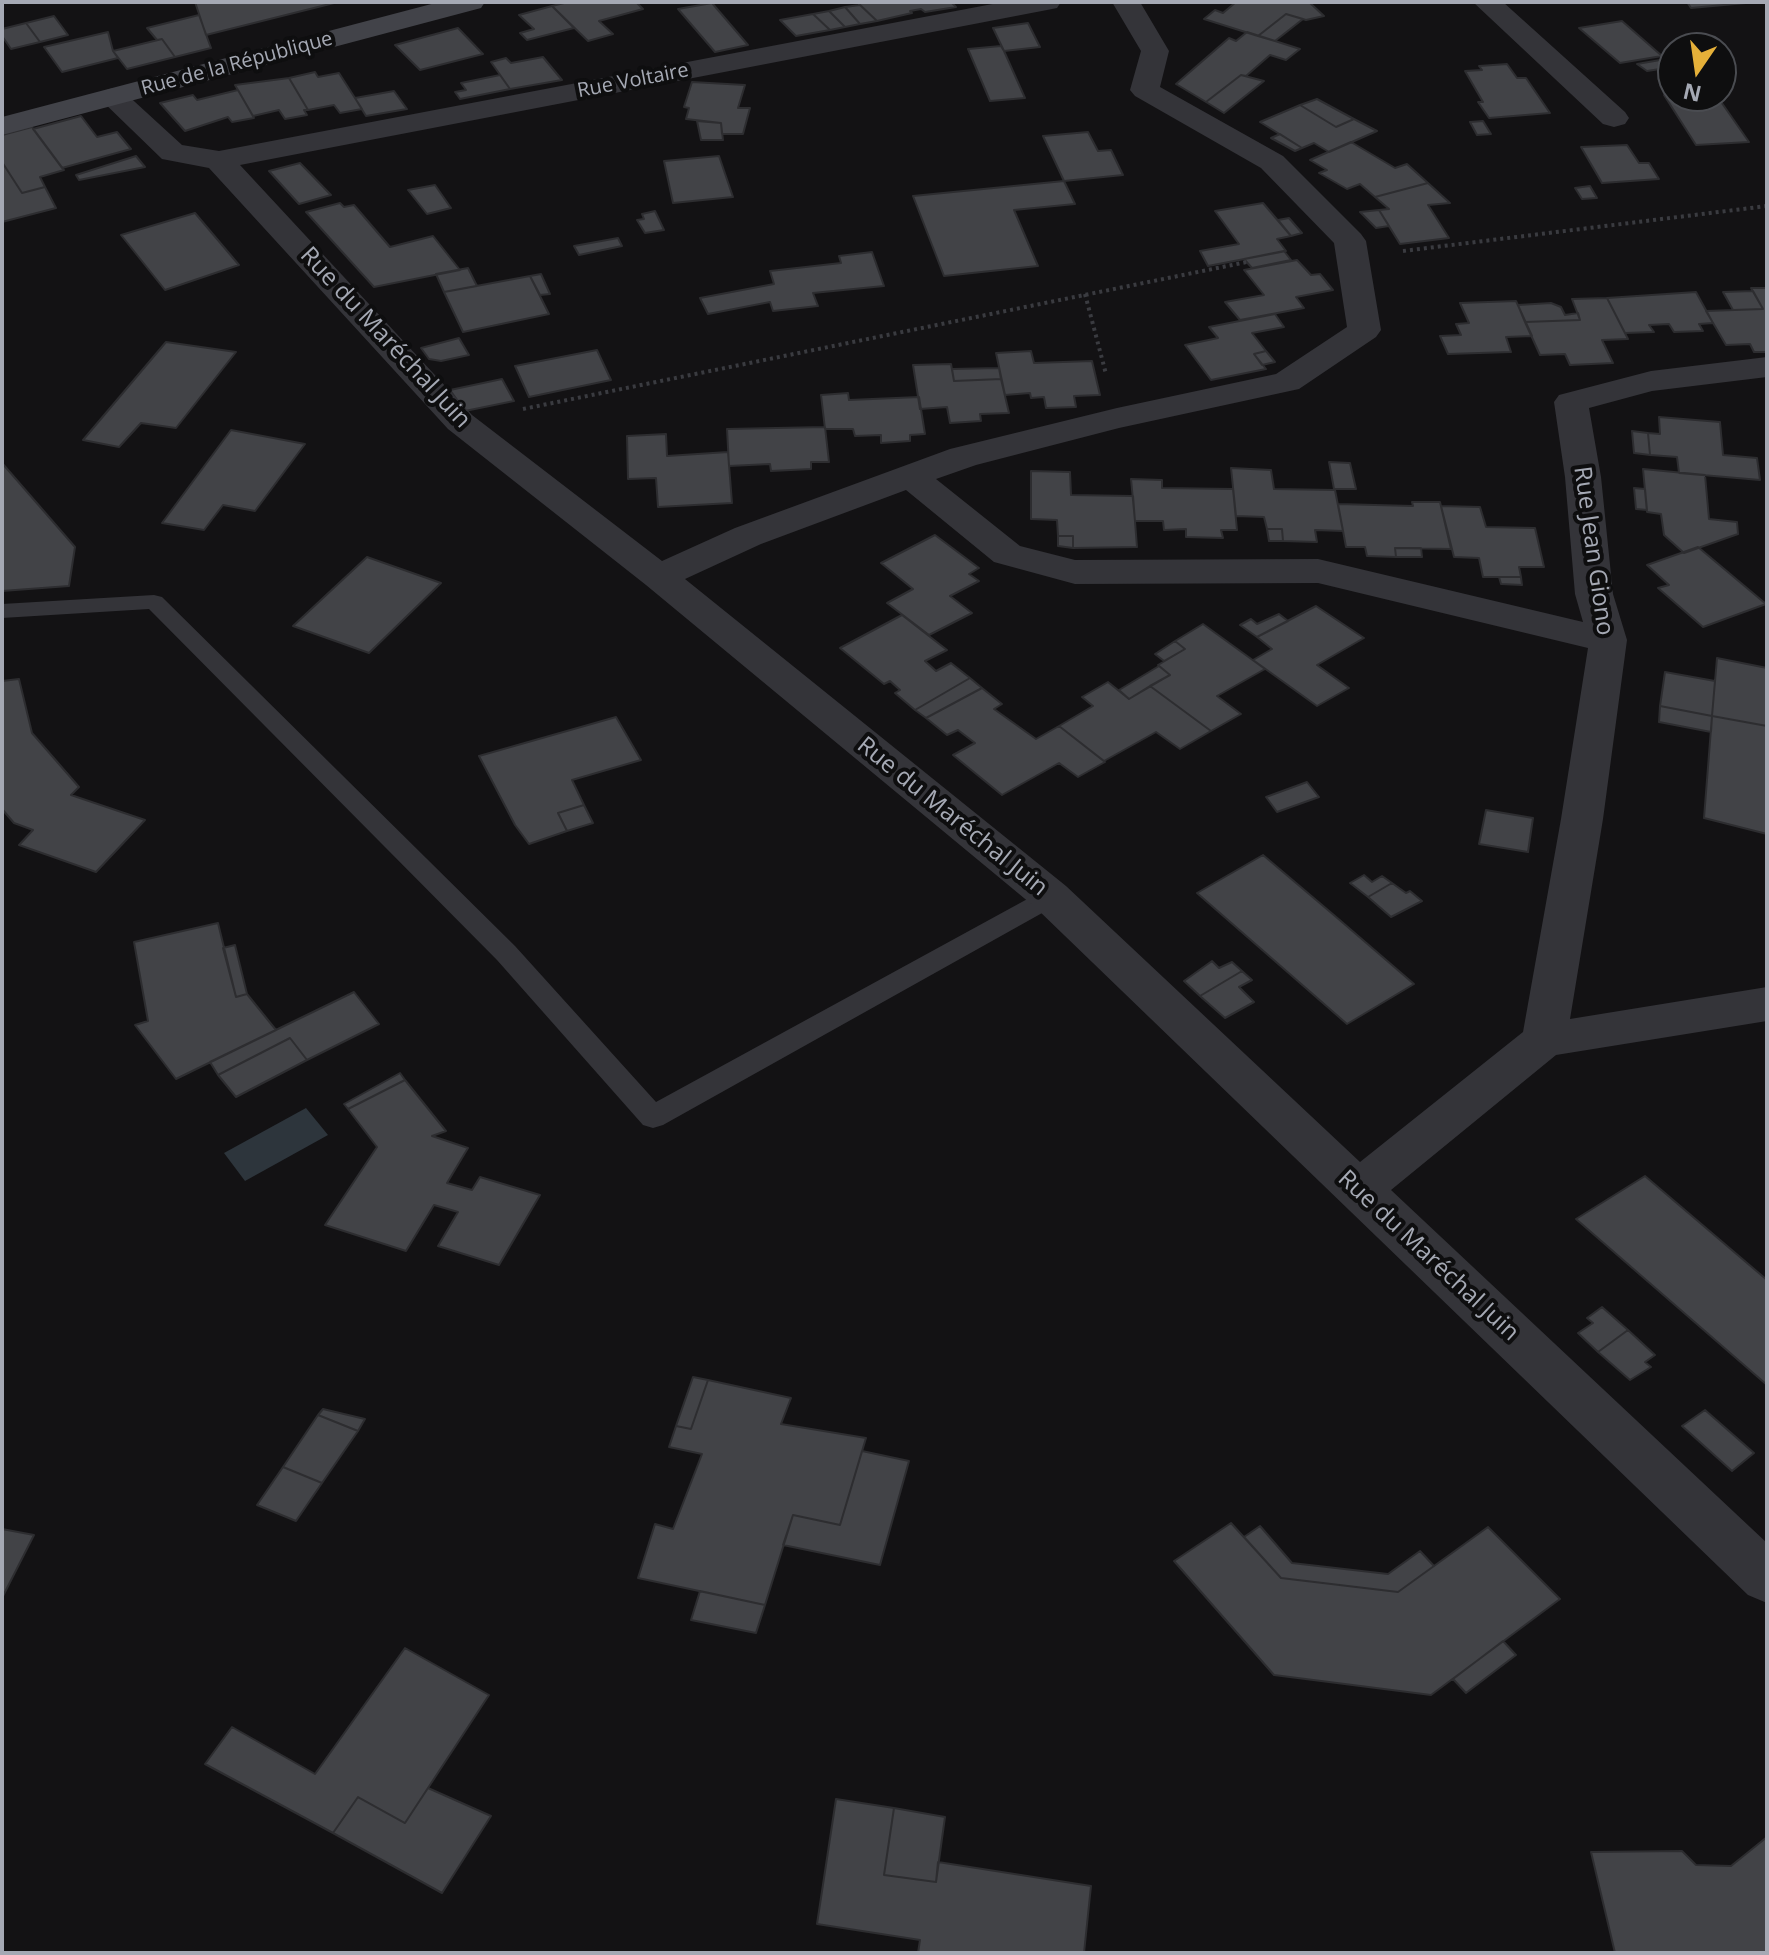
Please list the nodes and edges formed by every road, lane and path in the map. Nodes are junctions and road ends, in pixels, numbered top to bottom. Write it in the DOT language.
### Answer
graph roads {
  1 [pos="471,2"];
  2 [pos="1047,2"];
  3 [pos="1126,2"];
  4 [pos="1487,2"];
  5 [pos="113,97"];
  6 [pos="1614,118"];
  7 [pos="2,126"];
  8 [pos="219,160"];
  9 [pos="1767,206"];
  10 [pos="1354,257"];
  11 [pos="1247,262"];
  12 [pos="1085,294"];
  13 [pos="1767,367"];
  14 [pos="1117,418"];
  15 [pos="460,422"];
  16 [pos="909,475"];
  17 [pos="659,577"];
  18 [pos="2,611"];
  19 [pos="1608,640"];
  20 [pos="1051,897"];
  21 [pos="1767,1004"];
  22 [pos="1544,1040"];
  23 [pos="1358,1190"];
  24 [pos="1767,1578"];
  1 -- 5 [label="main road, Rue de la République"];
  2 -- 8 [label="street, Rue Voltaire"];
  3 -- 10 [label="street"];
  4 -- 6 [label="street"];
  5 -- 7 [label="main road, Rue de la République"];
  5 -- 8 [label="street"];
  8 -- 15 [label="street, Rue du Maréchal Juin"];
  9 -- 10 [label="path"];
  10 -- 14 [label="street"];
  11 -- 12 [label="path"];
  12 -- 14 [label="path"];
  12 -- 15 [label="path"];
  13 -- 19 [label="street, Rue Jean Giono"];
  14 -- 16 [label="street"];
  15 -- 17 [label="street, Rue du Maréchal Juin"];
  16 -- 17 [label="street"];
  16 -- 19 [label="street"];
  17 -- 20 [label="street, Rue du Maréchal Juin"];
  18 -- 20 [label="lane"];
  19 -- 22 [label="street, Rue Jean Giono"];
  20 -- 23 [label="street, Rue du Maréchal Juin"];
  21 -- 22 [label="street"];
  22 -- 23 [label="street"];
  23 -- 24 [label="street, Rue du Maréchal Juin"];
}
